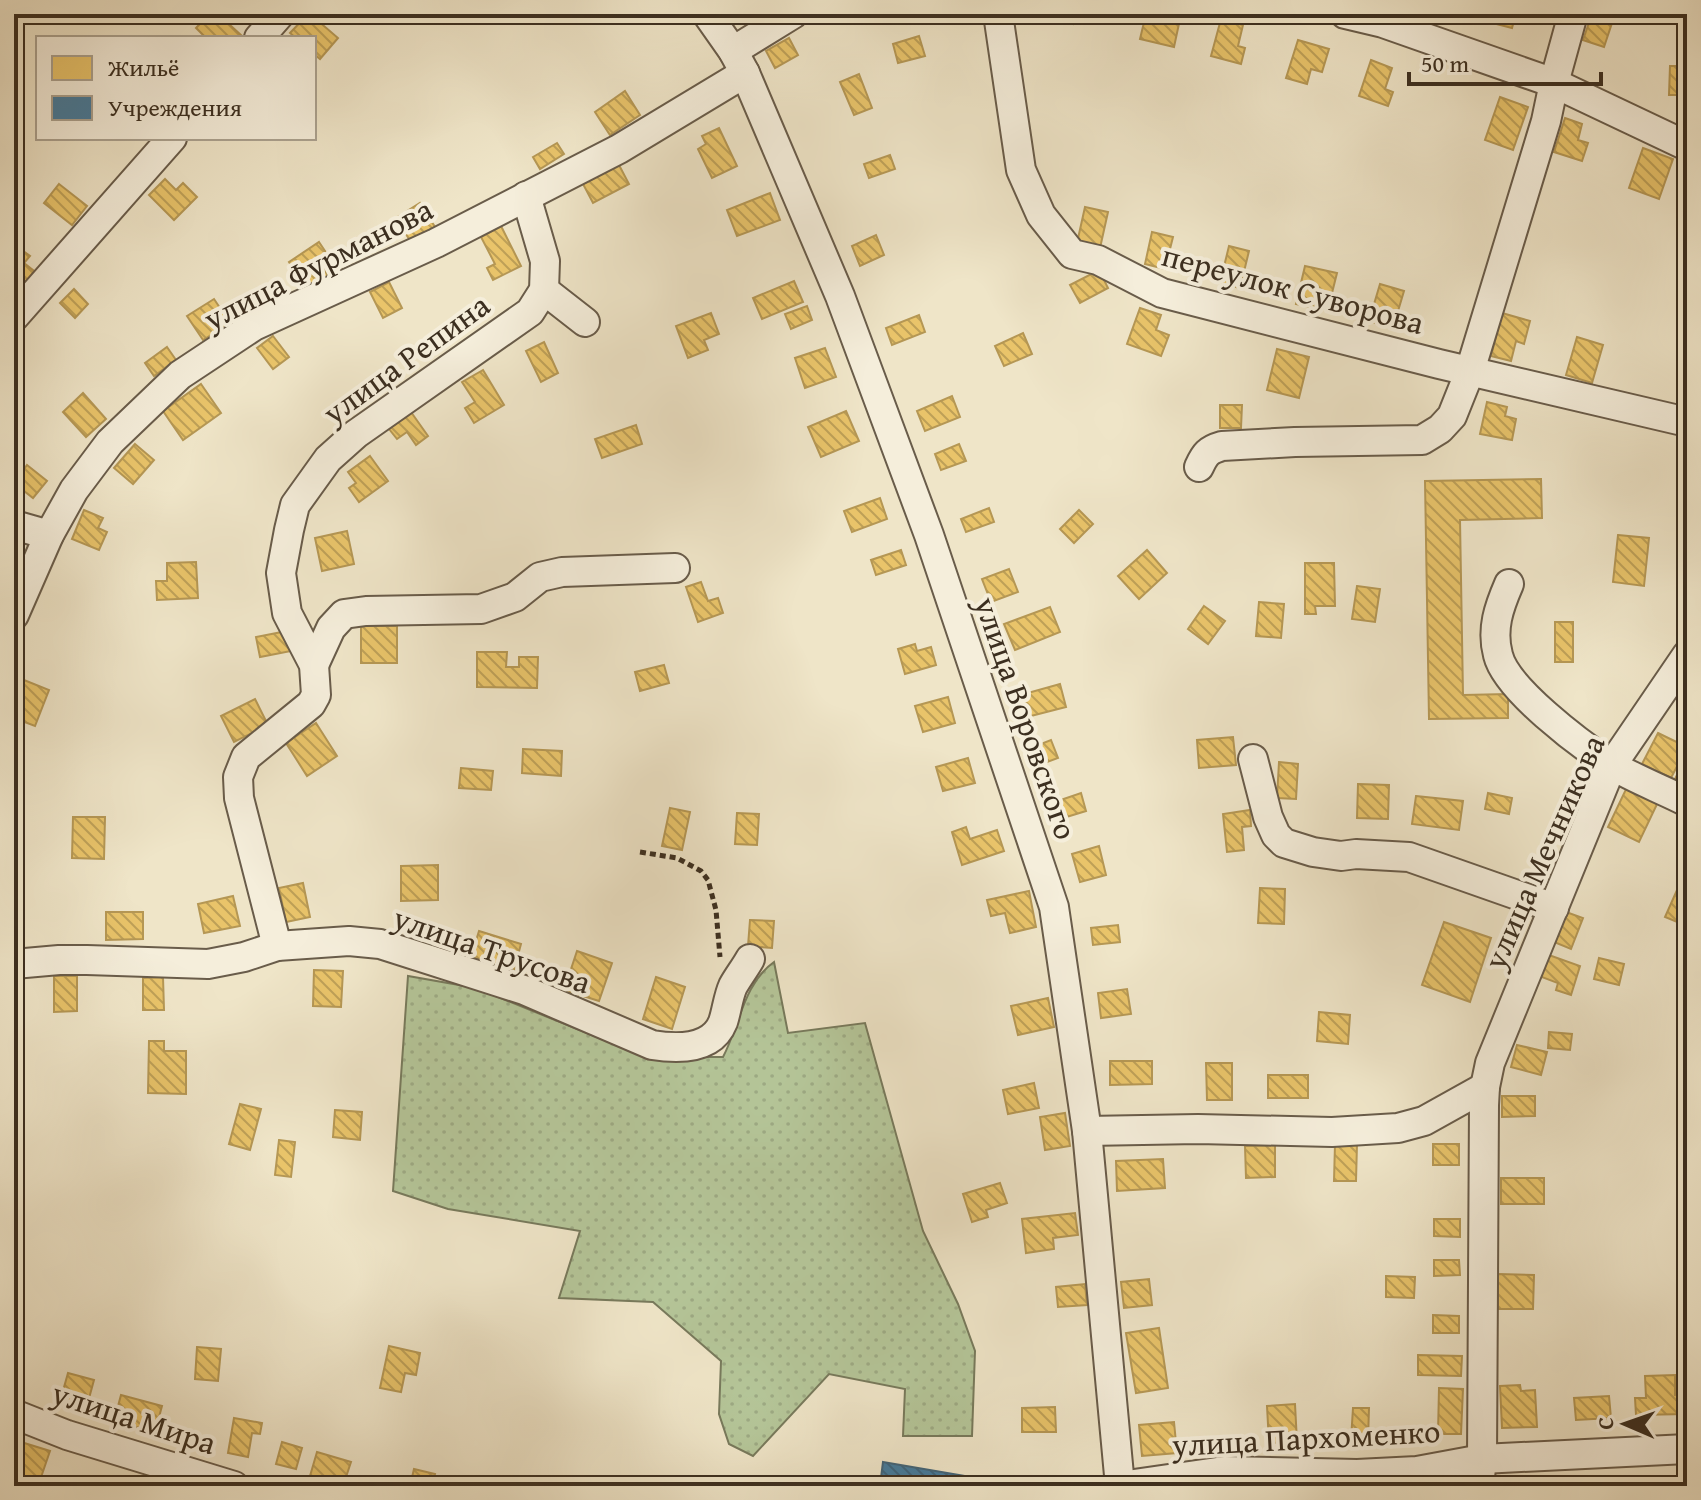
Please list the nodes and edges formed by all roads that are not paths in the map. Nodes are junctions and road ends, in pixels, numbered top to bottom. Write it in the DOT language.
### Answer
graph roads {
  1 [pos="280,14"];
  2 [pos="707,14"];
  3 [pos="793,14"];
  4 [pos="998,14"];
  5 [pos="1345,14"];
  6 [pos="1573,14"];
  7 [pos="261,36"];
  8 [pos="739,62"];
  9 [pos="1554,83"];
  10 [pos="170,140"];
  11 [pos="1687,146"];
  12 [pos="526,196"];
  13 [pos="544,290"];
  14 [pos="14,317"];
  15 [pos="585,322"];
  16 [pos="1470,371"];
  17 [pos="1687,422"];
  18 [pos="1199,467"];
  19 [pos="14,525"];
  20 [pos="49,535"];
  21 [pos="675,568"];
  22 [pos="1509,584"];
  23 [pos="14,615"];
  24 [pos="1687,655"];
  25 [pos="314,665"];
  26 [pos="1253,759"];
  27 [pos="1612,765"];
  28 [pos="1687,802"];
  29 [pos="1554,908"];
  30 [pos="277,946"];
  31 [pos="750,959"];
  32 [pos="14,964"];
  33 [pos="1485,1087"];
  34 [pos="1087,1131"];
  35 [pos="14,1414"];
  36 [pos="1687,1449"];
  37 [pos="1480,1472"];
  38 [pos="234,1486"];
  39 [pos="1120,1486"];
  1 -- 7 [label="street"];
  2 -- 8 [label="street, улица Воровского"];
  3 -- 8 [label="street, улица Фурманова"];
  4 -- 16 [label="street, переулок Суворова"];
  5 -- 9 [label="street"];
  6 -- 9 [label="street"];
  8 -- 12 [label="street, улица Фурманова"];
  8 -- 34 [label="street, улица Воровского"];
  9 -- 11 [label="street"];
  9 -- 16 [label="street"];
  10 -- 14 [label="street"];
  12 -- 13 [label="street"];
  12 -- 20 [label="street, улица Фурманова"];
  13 -- 15 [label="street"];
  13 -- 25 [label="street, улица Репина"];
  16 -- 17 [label="street, переулок Суворова"];
  16 -- 18 [label="street"];
  19 -- 20 [label="street"];
  20 -- 23 [label="street, улица Фурманова"];
  21 -- 25 [label="street"];
  22 -- 27 [label="street"];
  24 -- 27 [label="street, улица Мечникова"];
  25 -- 30 [label="street"];
  26 -- 29 [label="street"];
  27 -- 28 [label="street"];
  27 -- 29 [label="street, улица Мечникова"];
  29 -- 33 [label="street, улица Мечникова"];
  30 -- 31 [label="street, улица Трусова"];
  30 -- 32 [label="street, улица Трусова"];
  33 -- 34 [label="street"];
  33 -- 37 [label="street, улица Мечникова"];
  34 -- 39 [label="street, улица Воровского"];
  35 -- 38 [label="street, улица Мира"];
  36 -- 37 [label="street, улица Пархоменко"];
  37 -- 39 [label="street, улица Пархоменко"];
}
